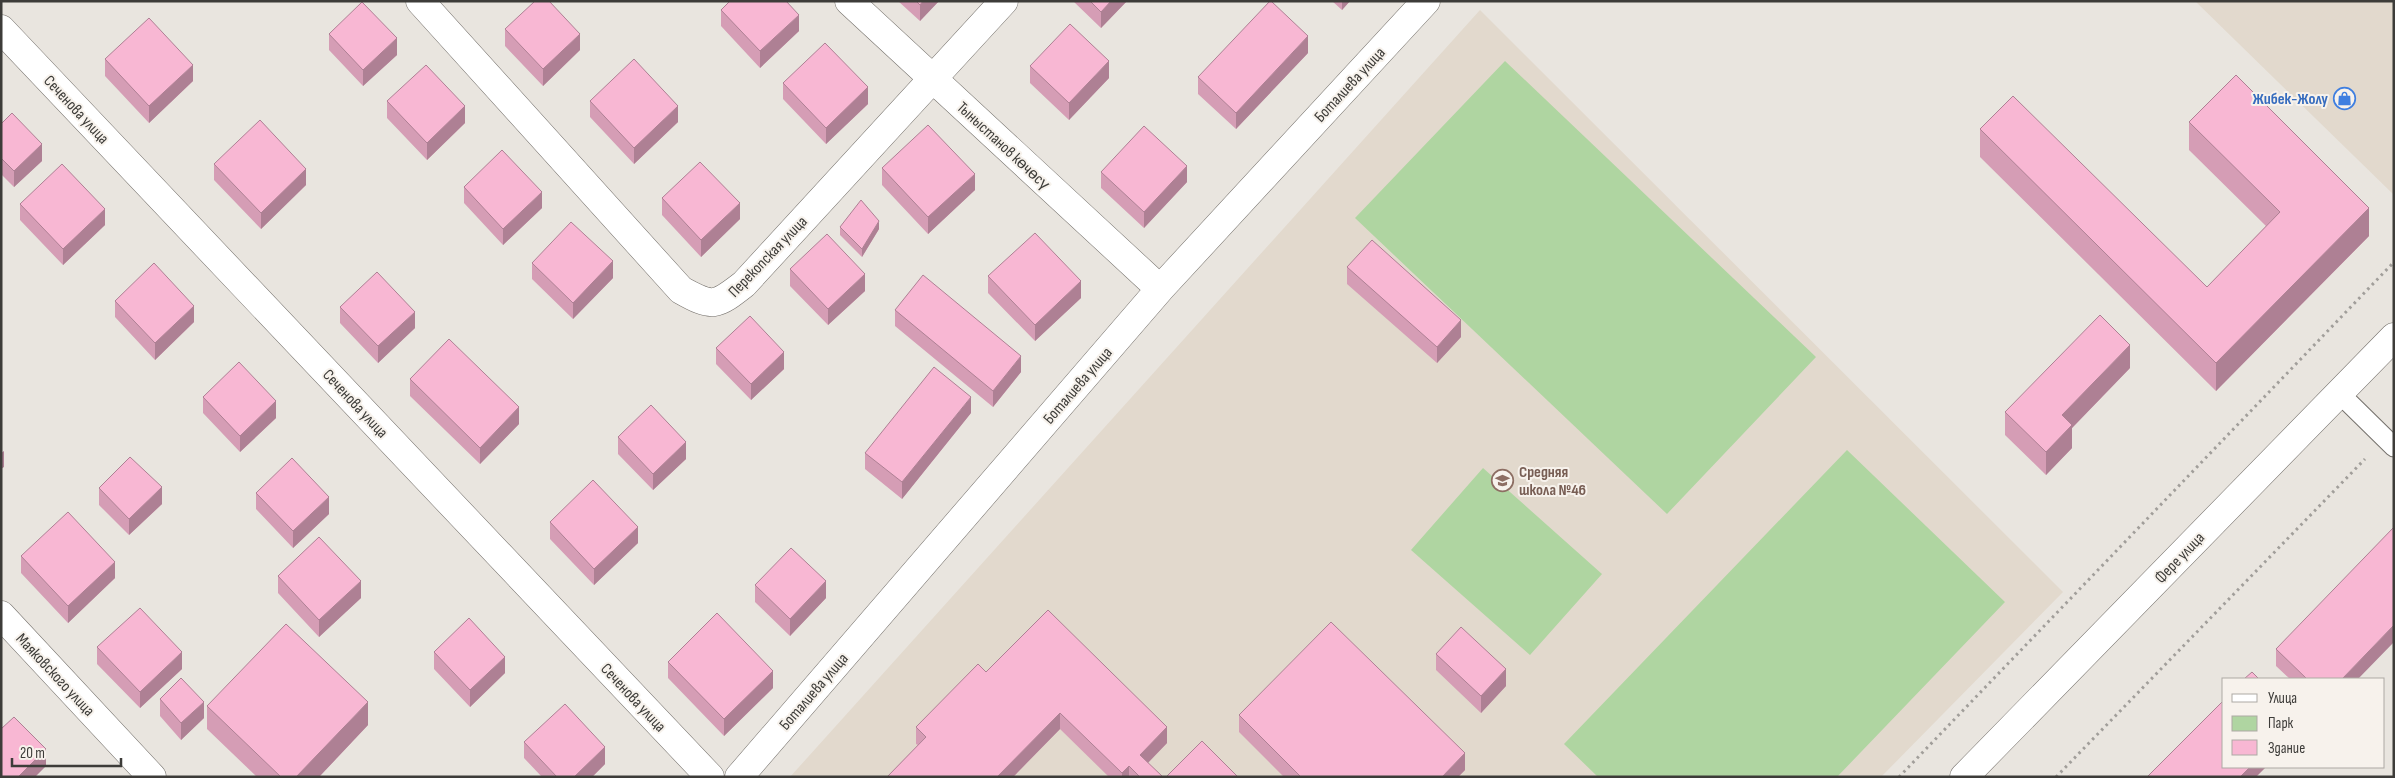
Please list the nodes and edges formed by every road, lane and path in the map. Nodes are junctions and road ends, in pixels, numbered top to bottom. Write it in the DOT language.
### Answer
graph roads {
  1 [pos="420,1"];
  2 [pos="849,1"];
  3 [pos="1004,1"];
  4 [pos="1426,1"];
  5 [pos="1,29"];
  6 [pos="933,79"];
  7 [pos="2394,262"];
  8 [pos="1160,289"];
  9 [pos="2394,337"];
  10 [pos="2339,393"];
  11 [pos="2389,443"];
  12 [pos="1,616"];
  13 [pos="152,777"];
  14 [pos="710,777"];
  15 [pos="739,777"];
  16 [pos="1899,777"];
  17 [pos="1964,777"];
  18 [pos="2056,777"];
  1 -- 6 [label="street, Перекопская улица"];
  2 -- 6 [label="street, Тыныстанов көчөсү"];
  3 -- 6 [label="street, Перекопская улица"];
  4 -- 8 [label="street, Боталиева улица"];
  5 -- 14 [label="street, Сеченова улица"];
  6 -- 8 [label="street, Тыныстанов көчөсү"];
  7 -- 16 [label="path"];
  8 -- 15 [label="street, Боталиева улица"];
  9 -- 10 [label="street, Фере улица"];
  10 -- 11 [label="lane"];
  10 -- 17 [label="street, Фере улица"];
  11 -- 18 [label="path"];
  12 -- 13 [label="street, Маяковского улица"];
}
